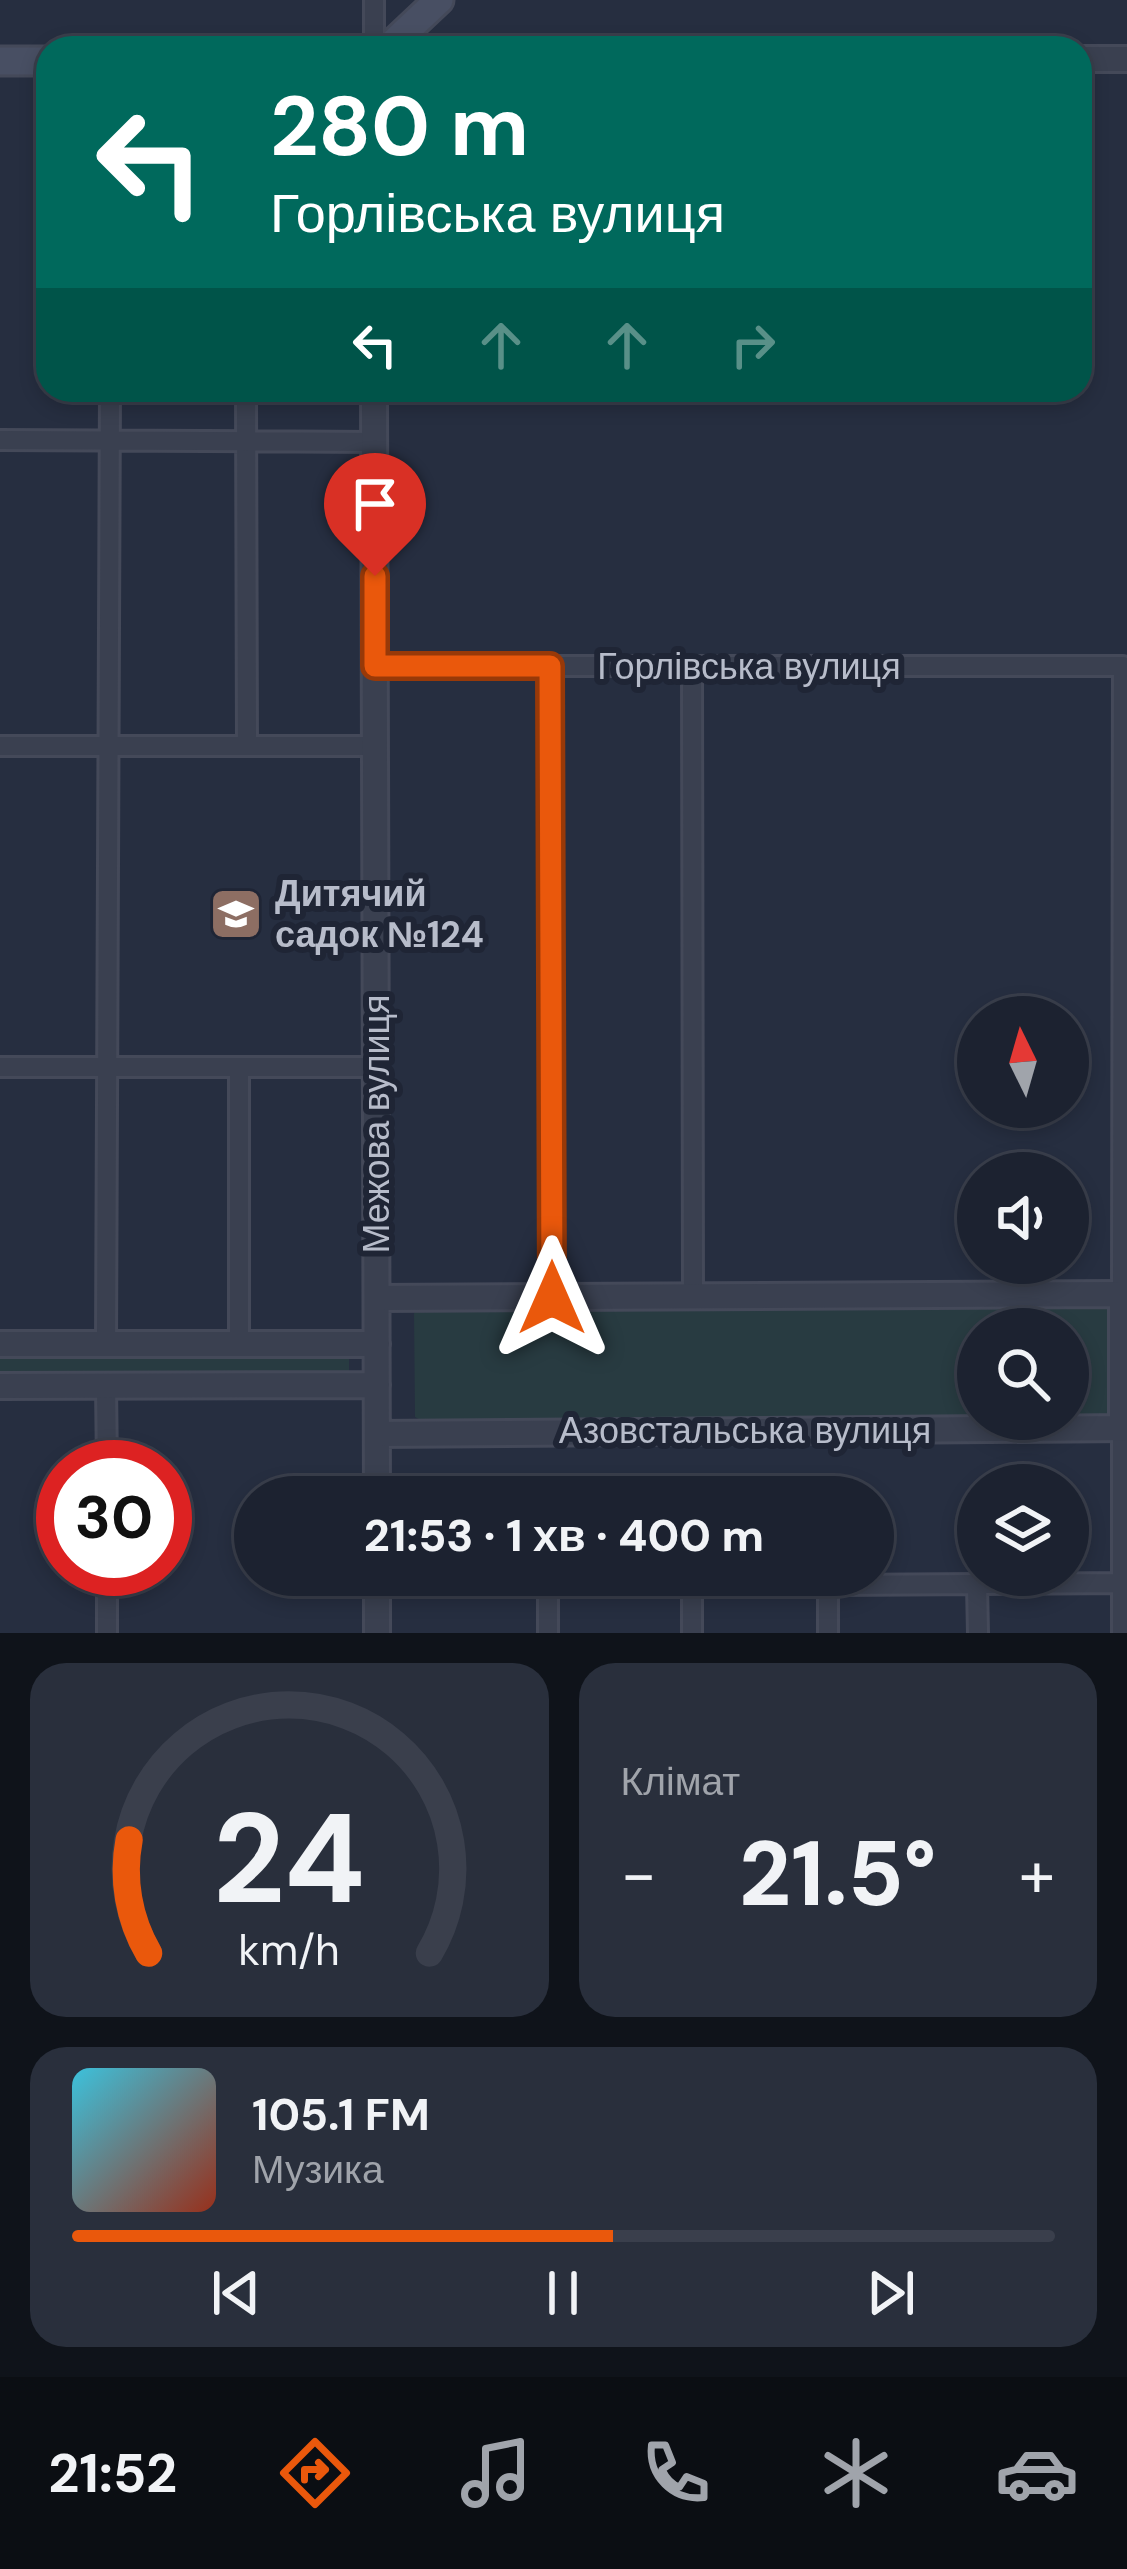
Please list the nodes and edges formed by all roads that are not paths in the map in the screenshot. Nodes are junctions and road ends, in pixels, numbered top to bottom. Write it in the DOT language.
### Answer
graph roads {
  1 [pos="374,0"];
  2 [pos="439,0"];
  3 [pos="374,36"];
  4 [pos="401,36"];
  5 [pos="1092,59"];
  6 [pos="1127,59"];
  7 [pos="0,61"];
  8 [pos="36,61"];
  9 [pos="110,402"];
  10 [pos="246,402"];
  11 [pos="374,402"];
  12 [pos="0,440"];
  13 [pos="110,440"];
  14 [pos="246,441"];
  15 [pos="375,442"];
  16 [pos="375,666"];
  17 [pos="550,666"];
  18 [pos="692,666"];
  19 [pos="0,746"];
  20 [pos="109,746"];
  21 [pos="247,746"];
  22 [pos="375,746"];
  23 [pos="1125,789"];
  24 [pos="0,1066"];
  25 [pos="107,1067"];
  26 [pos="239,1067"];
  27 [pos="376,1067"];
  28 [pos="1125,1140"];
  29 [pos="1125,1294"];
  30 [pos="693,1297"];
  31 [pos="376,1298"];
  32 [pos="431,1298"];
  33 [pos="552,1298"];
  34 [pos="377,1336"];
  35 [pos="0,1344"];
  36 [pos="106,1344"];
  37 [pos="238,1344"];
  38 [pos="0,1385"];
  39 [pos="106,1386"];
  40 [pos="377,1393"];
  41 [pos="1125,1428"];
  42 [pos="435,1433"];
  43 [pos="377,1434"];
  44 [pos="107,1440"];
  45 [pos="377,1476"];
  46 [pos="1089,1583"];
  47 [pos="1125,1583"];
  48 [pos="894,1585"];
  49 [pos="957,1585"];
  50 [pos="107,1596"];
  51 [pos="377,1596"];
  52 [pos="548,1596"];
  53 [pos="692,1596"];
  54 [pos="828,1596"];
  55 [pos="977,1596"];
  56 [pos="107,1633"];
  57 [pos="377,1633"];
  58 [pos="548,1633"];
  59 [pos="692,1633"];
  60 [pos="828,1633"];
  61 [pos="978,1633"];
  62 [pos="1122,1633"];
  1 -- 3 [label="street"];
  2 -- 4 [label="main road"];
  5 -- 6 [label="street"];
  7 -- 8 [label="main road"];
  9 -- 13 [label="street"];
  10 -- 14 [label="street"];
  11 -- 15 [label="street, Межова вулиця"];
  12 -- 13 [label="street"];
  13 -- 14 [label="street"];
  13 -- 20 [label="street"];
  14 -- 15 [label="street"];
  14 -- 21 [label="street"];
  15 -- 16 [label="street, Межова вулиця"];
  16 -- 17 [label="street, Горлівська вулиця"];
  16 -- 22 [label="street, Межова вулиця"];
  17 -- 18 [label="street, Горлівська вулиця"];
  17 -- 33 [label="street"];
  18 -- 23 [label="street, Горлівська вулиця"];
  18 -- 30 [label="street"];
  19 -- 20 [label="street"];
  20 -- 21 [label="street"];
  20 -- 25 [label="street"];
  21 -- 22 [label="street"];
  22 -- 27 [label="street, Межова вулиця"];
  23 -- 28 [label="street"];
  24 -- 25 [label="street"];
  25 -- 26 [label="street"];
  25 -- 36 [label="street"];
  26 -- 27 [label="street"];
  26 -- 37 [label="street"];
  27 -- 31 [label="street, Межова вулиця"];
  28 -- 29 [label="street"];
  29 -- 30 [label="street"];
  29 -- 41 [label="street"];
  30 -- 33 [label="street"];
  31 -- 32 [label="street"];
  31 -- 34 [label="street, Межова вулиця"];
  32 -- 33 [label="street"];
  32 -- 34 [label="street"];
  34 -- 37 [label="street"];
  34 -- 40 [label="street, Межова вулиця"];
  35 -- 36 [label="street"];
  36 -- 37 [label="street"];
  38 -- 39 [label="street, Азовстальська вулиця"];
  39 -- 40 [label="street, Азовстальська вулиця"];
  39 -- 44 [label="street"];
  40 -- 42 [label="street, Азовстальська вулиця"];
  40 -- 43 [label="street, Межова вулиця"];
  41 -- 42 [label="street, Азовстальська вулиця"];
  41 -- 47 [label="street"];
  42 -- 43 [label="street, Азовстальська вулиця"];
  43 -- 45 [label="street, Межова вулиця"];
  46 -- 47 [label="street"];
  47 -- 62 [label="street"];
  48 -- 49 [label="street"];
  50 -- 56 [label="street"];
  51 -- 57 [label="street"];
  52 -- 58 [label="street"];
  53 -- 59 [label="street"];
  54 -- 60 [label="street"];
  55 -- 61 [label="street"];
}
